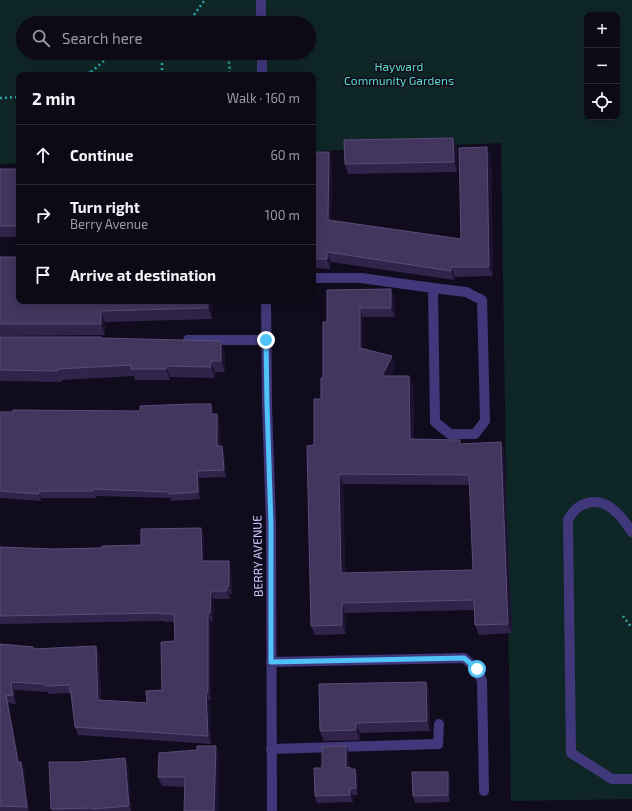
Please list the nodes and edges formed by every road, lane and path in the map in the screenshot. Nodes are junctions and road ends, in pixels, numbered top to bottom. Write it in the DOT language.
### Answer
graph roads {
  1 [pos="206,0"];
  2 [pos="261,0"];
  3 [pos="193,16"];
  4 [pos="261,16"];
  5 [pos="105,60"];
  6 [pos="162,60"];
  7 [pos="228,60"];
  8 [pos="262,60"];
  9 [pos="91,72"];
  10 [pos="162,72"];
  11 [pos="229,72"];
  12 [pos="262,72"];
  13 [pos="16,97"];
  14 [pos="0,98"];
  15 [pos="316,278"];
  16 [pos="433,288"];
  17 [pos="266,304"];
  18 [pos="178,340"];
  19 [pos="266,340"];
  20 [pos="632,532"];
  21 [pos="623,616"];
  22 [pos="632,628"];
  23 [pos="271,662"];
  24 [pos="439,724"];
  25 [pos="271,749"];
  26 [pos="632,779"];
  27 [pos="484,791"];
  28 [pos="272,811"];
  1 -- 3 [label="path"];
  2 -- 4 [label="street"];
  5 -- 9 [label="path"];
  6 -- 10 [label="path"];
  7 -- 11 [label="path"];
  8 -- 12 [label="street"];
  13 -- 14 [label="path"];
  15 -- 16 [label="street"];
  16 -- 16 [label="street"];
  17 -- 19 [label="street, BERRY AVENUE"];
  18 -- 19 [label="street"];
  19 -- 23 [label="street, BERRY AVENUE"];
  20 -- 26 [label="street"];
  21 -- 22 [label="path"];
  23 -- 25 [label="street, BERRY AVENUE"];
  23 -- 27 [label="street"];
  24 -- 25 [label="street"];
  25 -- 28 [label="street, BERRY AVENUE"];
}
